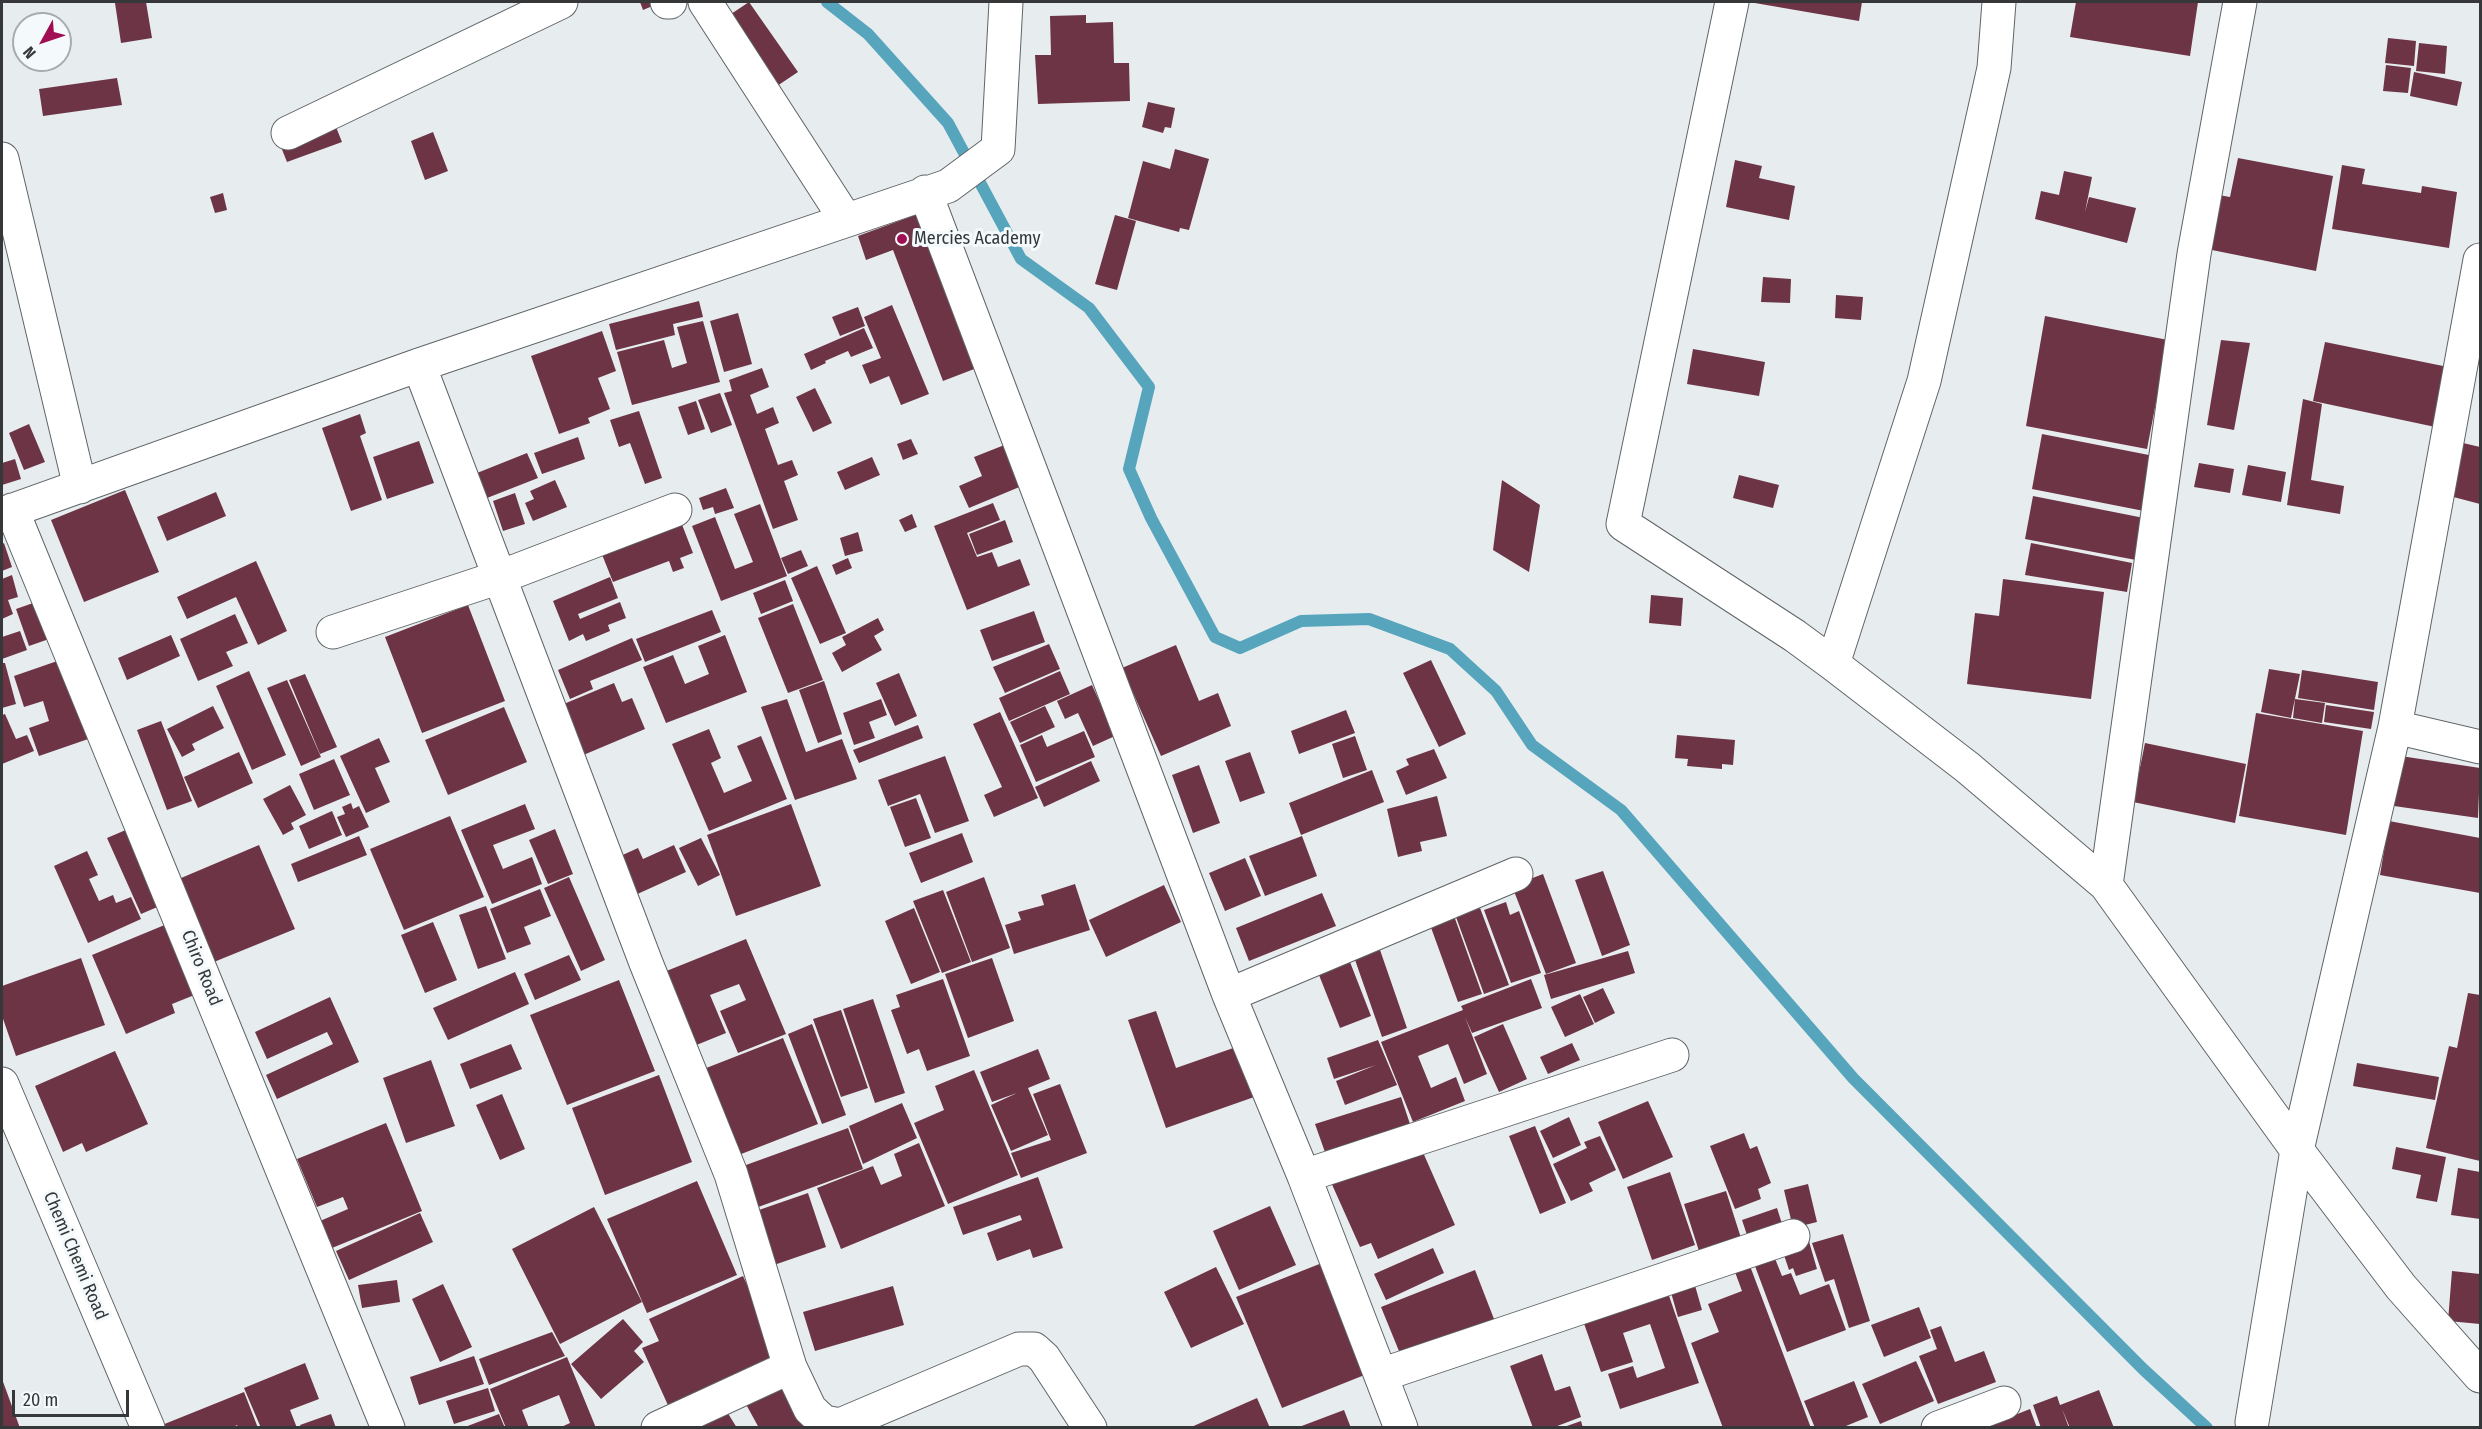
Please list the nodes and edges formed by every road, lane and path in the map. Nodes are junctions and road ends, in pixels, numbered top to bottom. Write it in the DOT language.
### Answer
graph roads {
  1 [pos="561,2"];
  2 [pos="705,2"];
  3 [pos="1006,2"];
  4 [pos="1732,2"];
  5 [pos="1999,2"];
  6 [pos="2240,2"];
  7 [pos="288,133"];
  8 [pos="2,159"];
  9 [pos="937,189"];
  10 [pos="846,220"];
  11 [pos="2481,260"];
  12 [pos="419,365"];
  13 [pos="80,487"];
  14 [pos="675,510"];
  15 [pos="7,512"];
  16 [pos="500,577"];
  17 [pos="333,632"];
  18 [pos="1833,664"];
  19 [pos="2394,727"];
  20 [pos="2481,747"];
  21 [pos="1516,874"];
  22 [pos="2106,885"];
  23 [pos="1228,995"];
  24 [pos="1672,1055"];
  25 [pos="2,1084"];
  26 [pos="2297,1150"];
  27 [pos="1304,1176"];
  28 [pos="1793,1236"];
  29 [pos="790,1367"];
  30 [pos="1381,1375"];
  31 [pos="2481,1376"];
  32 [pos="2004,1403"];
  33 [pos="2252,1422"];
  34 [pos="826,1425"];
  35 [pos="148,1428"];
  36 [pos="388,1428"];
  37 [pos="658,1428"];
  38 [pos="1090,1428"];
  39 [pos="1401,1428"];
  40 [pos="1938,1428"];
  1 -- 7 [label="street"];
  2 -- 10 [label="street"];
  3 -- 9 [label="street"];
  4 -- 18 [label="street"];
  5 -- 18 [label="street"];
  6 -- 22 [label="street"];
  8 -- 13 [label="street"];
  9 -- 10 [label="street"];
  9 -- 23 [label="street"];
  10 -- 12 [label="street"];
  11 -- 19 [label="street"];
  12 -- 13 [label="street"];
  12 -- 16 [label="street"];
  13 -- 15 [label="street"];
  14 -- 16 [label="street"];
  15 -- 36 [label="street, Chiro Road"];
  16 -- 17 [label="street"];
  16 -- 29 [label="street"];
  18 -- 22 [label="street"];
  19 -- 20 [label="street"];
  19 -- 26 [label="street"];
  21 -- 23 [label="street"];
  22 -- 26 [label="street"];
  23 -- 27 [label="street"];
  24 -- 27 [label="street"];
  25 -- 35 [label="street, Chemi Chemi Road"];
  26 -- 31 [label="street"];
  26 -- 33 [label="street"];
  27 -- 30 [label="street"];
  28 -- 30 [label="street"];
  29 -- 34 [label="street"];
  29 -- 37 [label="street"];
  30 -- 39 [label="street"];
  32 -- 40 [label="street"];
  34 -- 38 [label="street"];
}
